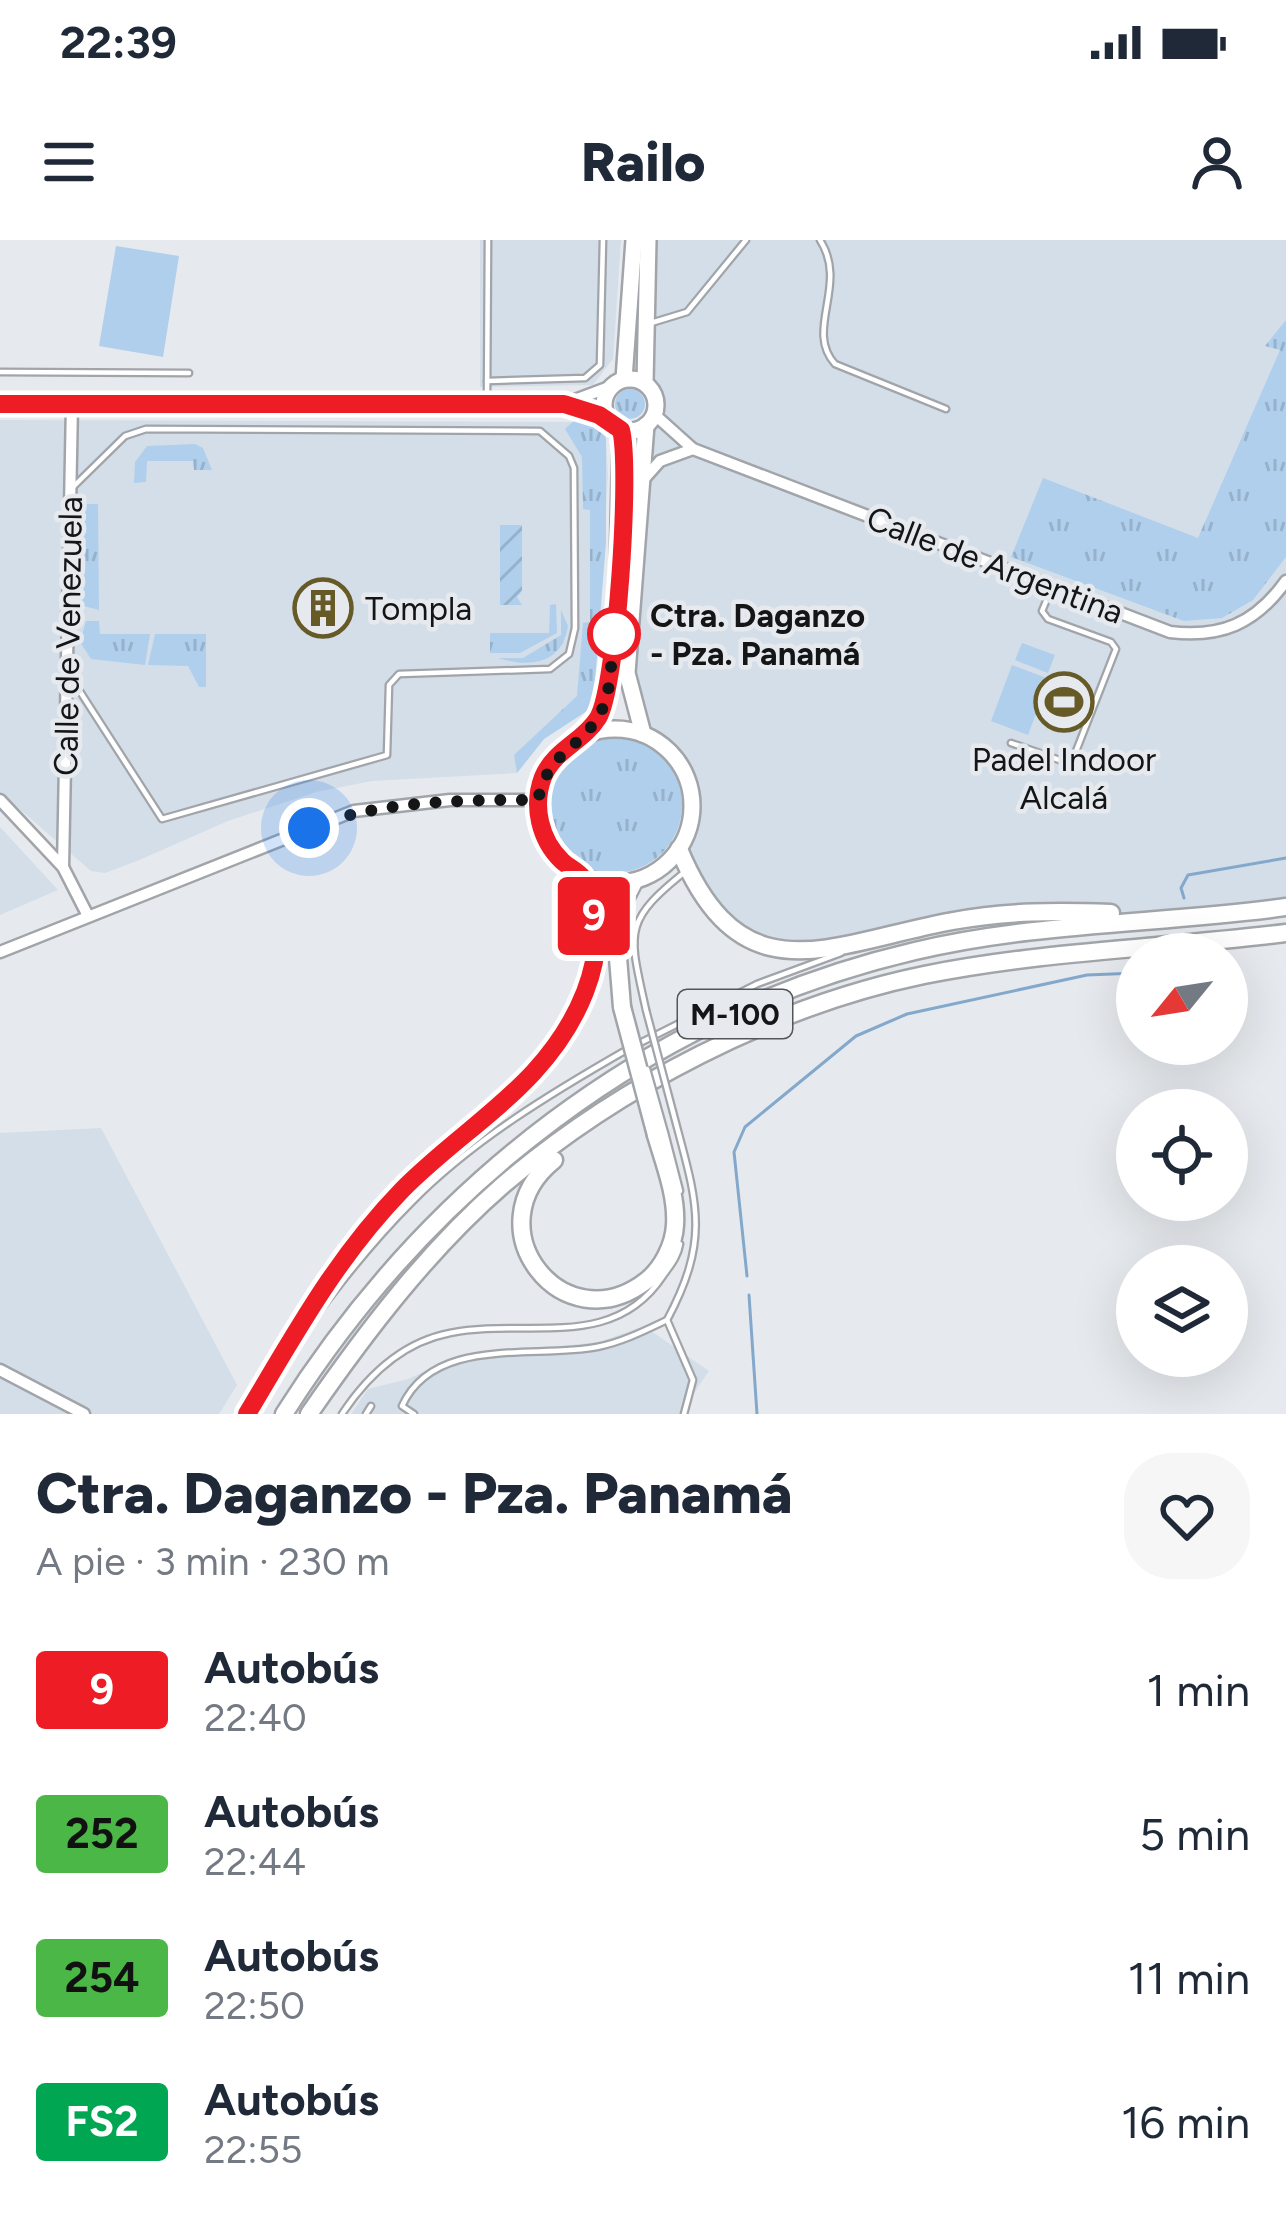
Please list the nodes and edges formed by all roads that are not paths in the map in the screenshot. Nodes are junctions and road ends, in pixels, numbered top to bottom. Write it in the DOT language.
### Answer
graph roads {
  1 [pos="488,240"];
  2 [pos="603,240"];
  3 [pos="634,240"];
  4 [pos="647,240"];
  5 [pos="746,240"];
  6 [pos="820,240"];
  7 [pos="647,323"];
  8 [pos="0,372"];
  9 [pos="189,373"];
  10 [pos="487,381"];
  11 [pos="618,383"];
  12 [pos="645,383"];
  13 [pos="0,404"];
  14 [pos="72,404"];
  15 [pos="487,404"];
  16 [pos="564,404"];
  17 [pos="946,409"];
  18 [pos="650,419"];
  19 [pos="616,426"];
  20 [pos="693,449"];
  21 [pos="644,479"];
  22 [pos="71,489"];
  23 [pos="1286,581"];
  24 [pos="1052,587"];
  25 [pos="67,671"];
  26 [pos="644,734"];
  27 [pos="584,735"];
  28 [pos="1011,743"];
  29 [pos="0,800"];
  30 [pos="538,800"];
  31 [pos="679,849"];
  32 [pos="63,868"];
  33 [pos="688,870"];
  34 [pos="591,879"];
  35 [pos="642,879"];
  36 [pos="1286,907"];
  37 [pos="87,914"];
  38 [pos="1166,916"];
  39 [pos="1286,933"];
  40 [pos="871,941"];
  41 [pos="0,952"];
  42 [pos="625,1006"];
  43 [pos="627,1100"];
  44 [pos="661,1134"];
  45 [pos="667,1320"];
  46 [pos="0,1370"];
  47 [pos="253,1403"];
  48 [pos="371,1406"];
  49 [pos="84,1414"];
  50 [pos="247,1414"];
  51 [pos="284,1414"];
  52 [pos="309,1414"];
  53 [pos="342,1414"];
  54 [pos="366,1414"];
  55 [pos="414,1414"];
  56 [pos="684,1414"];
  1 -- 10 [label="lane"];
  2 -- 10 [label="lane"];
  3 -- 11 [label="main road"];
  4 -- 7 [label="main road"];
  5 -- 7 [label="lane"];
  6 -- 17 [label="lane"];
  7 -- 12 [label="main road"];
  8 -- 9 [label="lane"];
  10 -- 15 [label="lane"];
  11 -- 12 [label="main road"];
  11 -- 16 [label="street"];
  11 -- 19 [label="main road"];
  12 -- 18 [label="main road"];
  13 -- 14 [label="street"];
  14 -- 15 [label="street"];
  14 -- 22 [label="street, Calle de Venezuela"];
  15 -- 16 [label="street"];
  16 -- 19 [label="street"];
  18 -- 19 [label="main road"];
  18 -- 20 [label="street, Calle de Argentina"];
  18 -- 21 [label="main road"];
  19 -- 27 [label="main road"];
  20 -- 21 [label="street"];
  20 -- 24 [label="street, Calle de Argentina"];
  21 -- 26 [label="main road"];
  22 -- 25 [label="street, Calle de Venezuela"];
  22 -- 25 [label="lane"];
  23 -- 24 [label="street, Calle de Argentina"];
  24 -- 28 [label="lane"];
  25 -- 32 [label="street, Calle de Venezuela"];
  26 -- 27 [label="main road"];
  26 -- 31 [label="main road"];
  27 -- 30 [label="main road"];
  29 -- 32 [label="street"];
  30 -- 34 [label="main road"];
  30 -- 37 [label="street"];
  31 -- 33 [label="highway"];
  31 -- 35 [label="main road"];
  32 -- 37 [label="street"];
  33 -- 40 [label="highway"];
  33 -- 45 [label="lane, bridge"];
  34 -- 35 [label="main road"];
  34 -- 42 [label="highway"];
  34 -- 47 [label="lane"];
  35 -- 42 [label="lane"];
  36 -- 38 [label="highway, M-100"];
  37 -- 41 [label="street"];
  38 -- 40 [label="highway"];
  38 -- 51 [label="highway, M-100"];
  39 -- 43 [label="highway, M-100"];
  40 -- 47 [label="lane"];
  42 -- 44 [label="highway, bridge"];
  43 -- 44 [label="highway"];
  43 -- 52 [label="highway, M-100"];
  44 -- 53 [label="lane"];
  45 -- 55 [label="lane"];
  45 -- 56 [label="lane"];
  46 -- 49 [label="street"];
  47 -- 50 [label="lane"];
  48 -- 54 [label="lane"];
}
